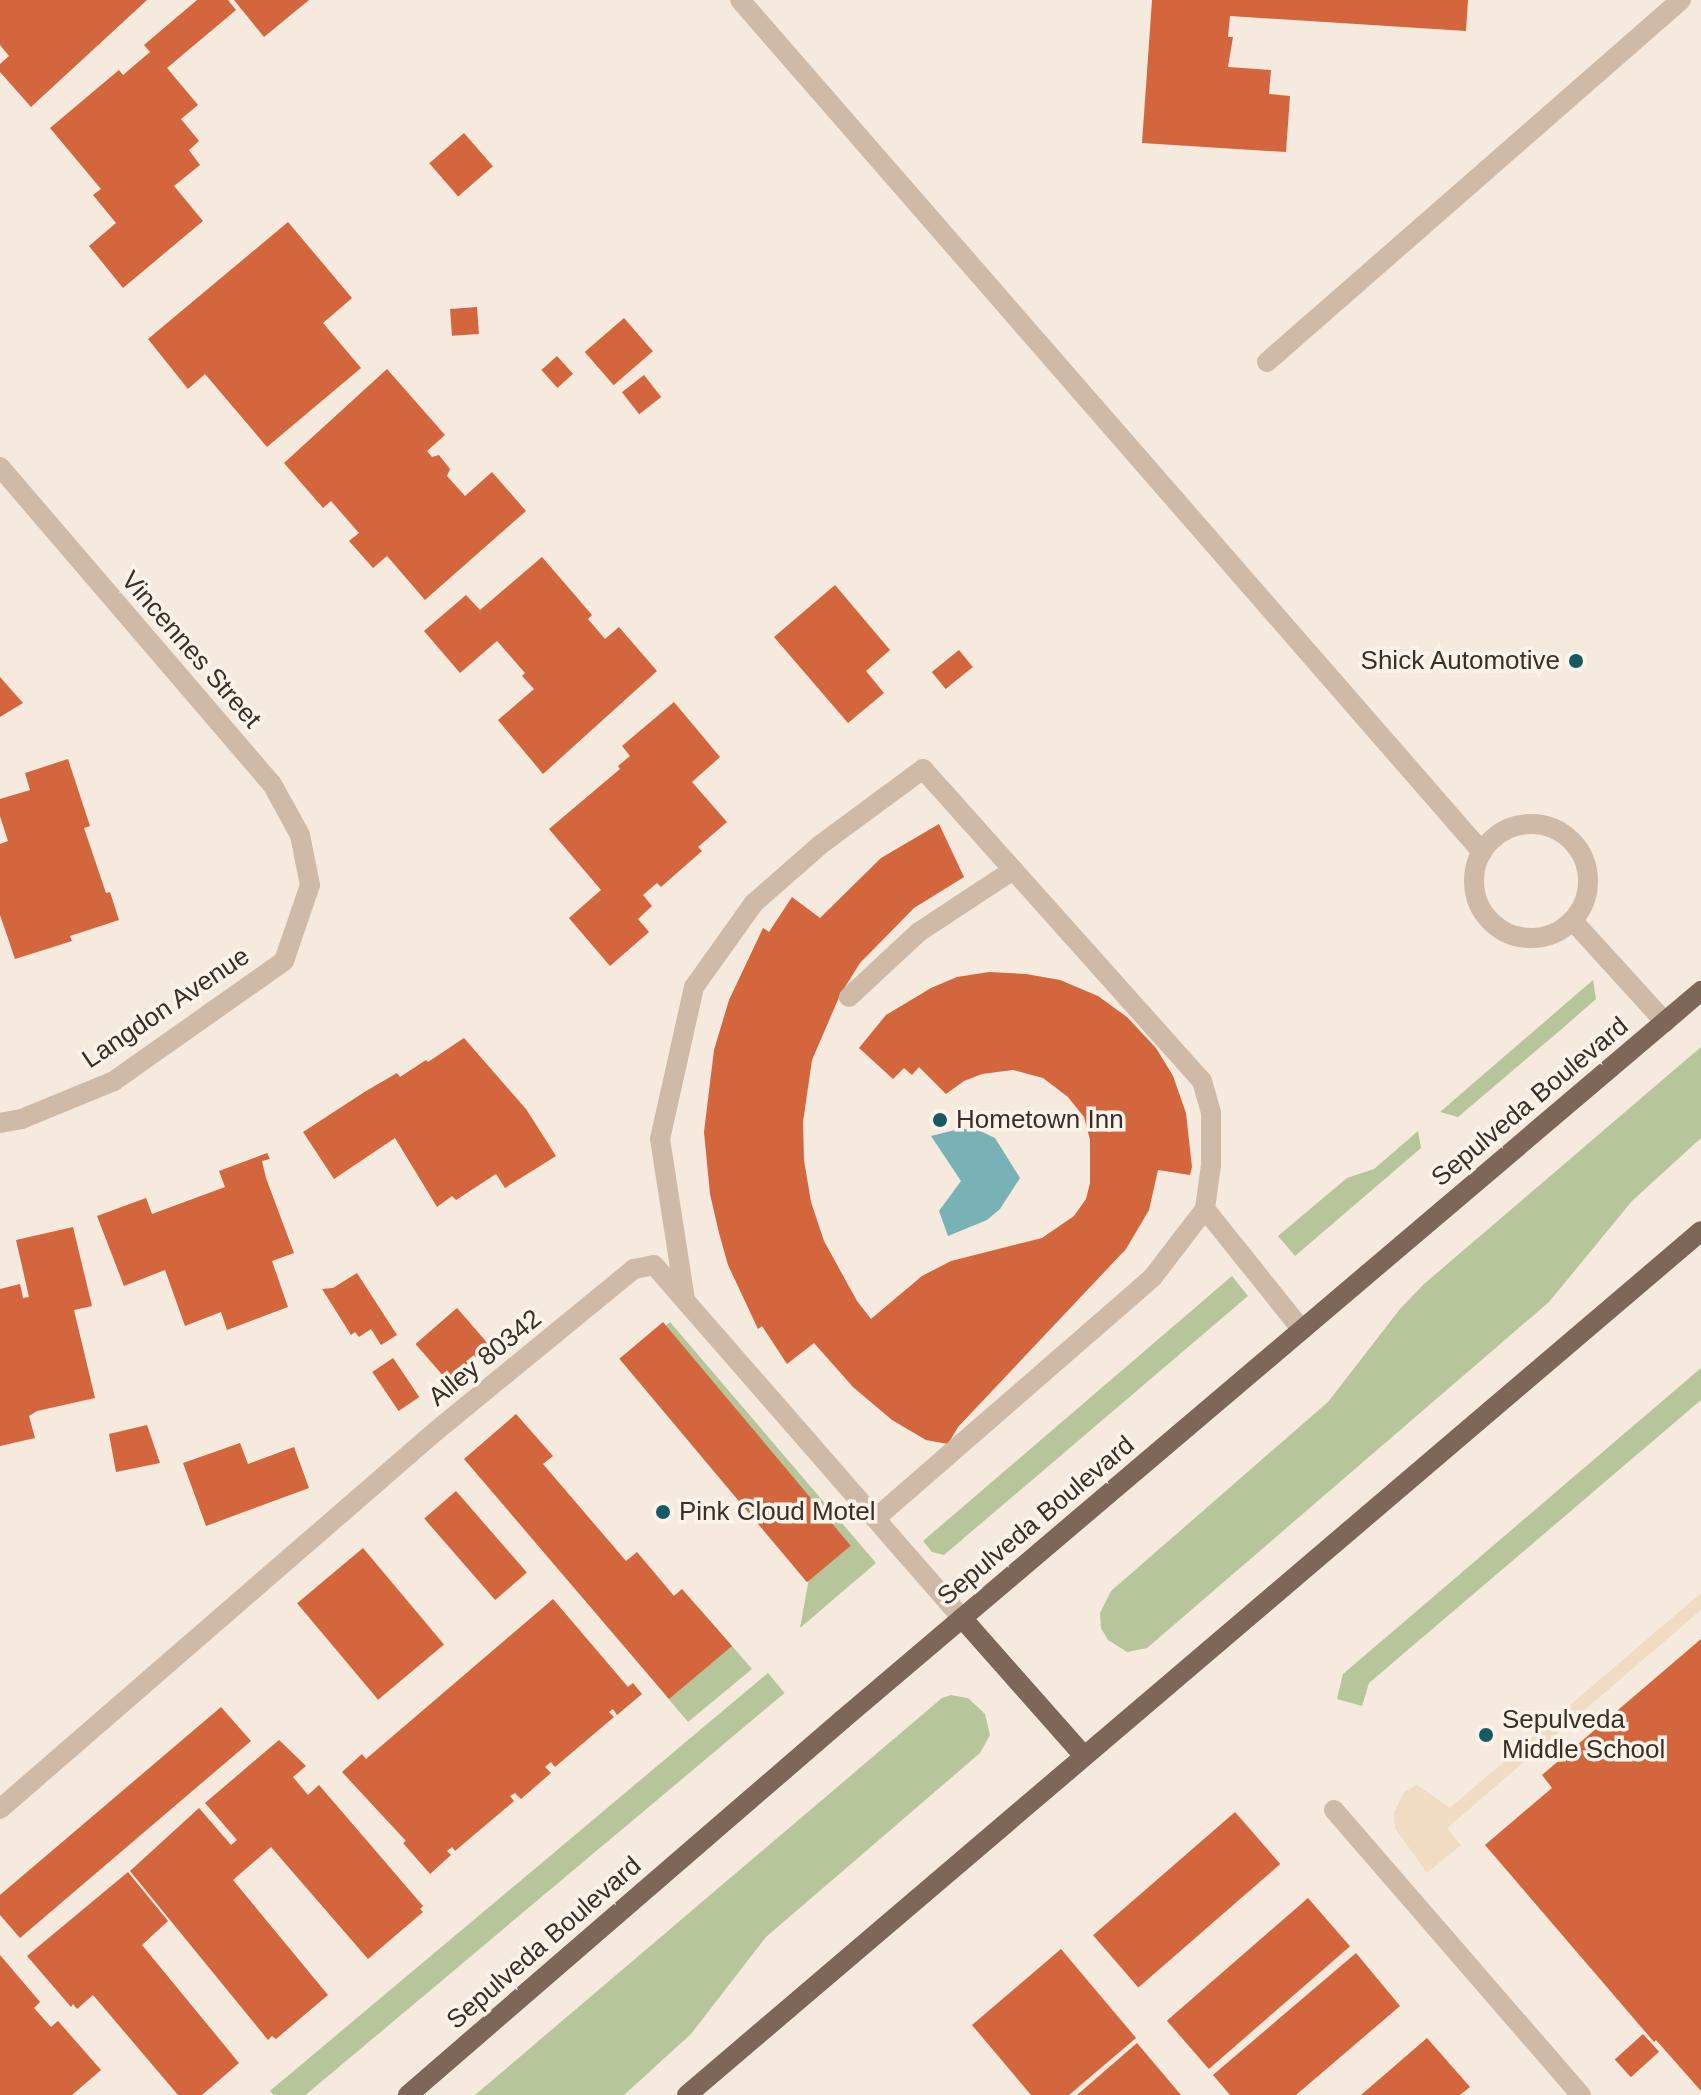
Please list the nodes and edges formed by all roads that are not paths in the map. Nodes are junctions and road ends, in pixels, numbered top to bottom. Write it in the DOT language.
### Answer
graph roads {
  1 [pos="740,0"];
  2 [pos="1681,0"];
  3 [pos="1267,362"];
  4 [pos="0,467"];
  5 [pos="1482,852"];
  6 [pos="1013,870"];
  7 [pos="310,885"];
  8 [pos="1573,921"];
  9 [pos="1701,991"];
  10 [pos="849,997"];
  11 [pos="1665,1022"];
  12 [pos="0,1123"];
  13 [pos="1205,1209"];
  14 [pos="1701,1231"];
  15 [pos="685,1300"];
  16 [pos="1302,1330"];
  17 [pos="876,1518"];
  18 [pos="962,1618"];
  19 [pos="1084,1756"];
  20 [pos="0,1809"];
  21 [pos="1334,1810"];
  22 [pos="408,2095"];
  23 [pos="687,2095"];
  24 [pos="1581,2095"];
  1 -- 5 [label="street"];
  2 -- 3 [label="street"];
  4 -- 7 [label="street, Vincennes Street"];
  5 -- 8 [label="street"];
  5 -- 8 [label="street"];
  6 -- 10 [label="street"];
  6 -- 13 [label="street"];
  6 -- 15 [label="street"];
  7 -- 12 [label="street, Langdon Avenue"];
  8 -- 11 [label="street"];
  9 -- 11 [label="main road, Sepulveda Boulevard"];
  11 -- 16 [label="main road, Sepulveda Boulevard"];
  13 -- 16 [label="street"];
  13 -- 17 [label="street"];
  14 -- 19 [label="main road"];
  15 -- 17 [label="street, Alley 80342"];
  15 -- 20 [label="street, Alley 80342"];
  16 -- 18 [label="main road, Sepulveda Boulevard"];
  17 -- 18 [label="street, Alley 80342"];
  18 -- 19 [label="main road"];
  18 -- 22 [label="main road, Sepulveda Boulevard"];
  19 -- 23 [label="main road"];
  21 -- 24 [label="street"];
}
